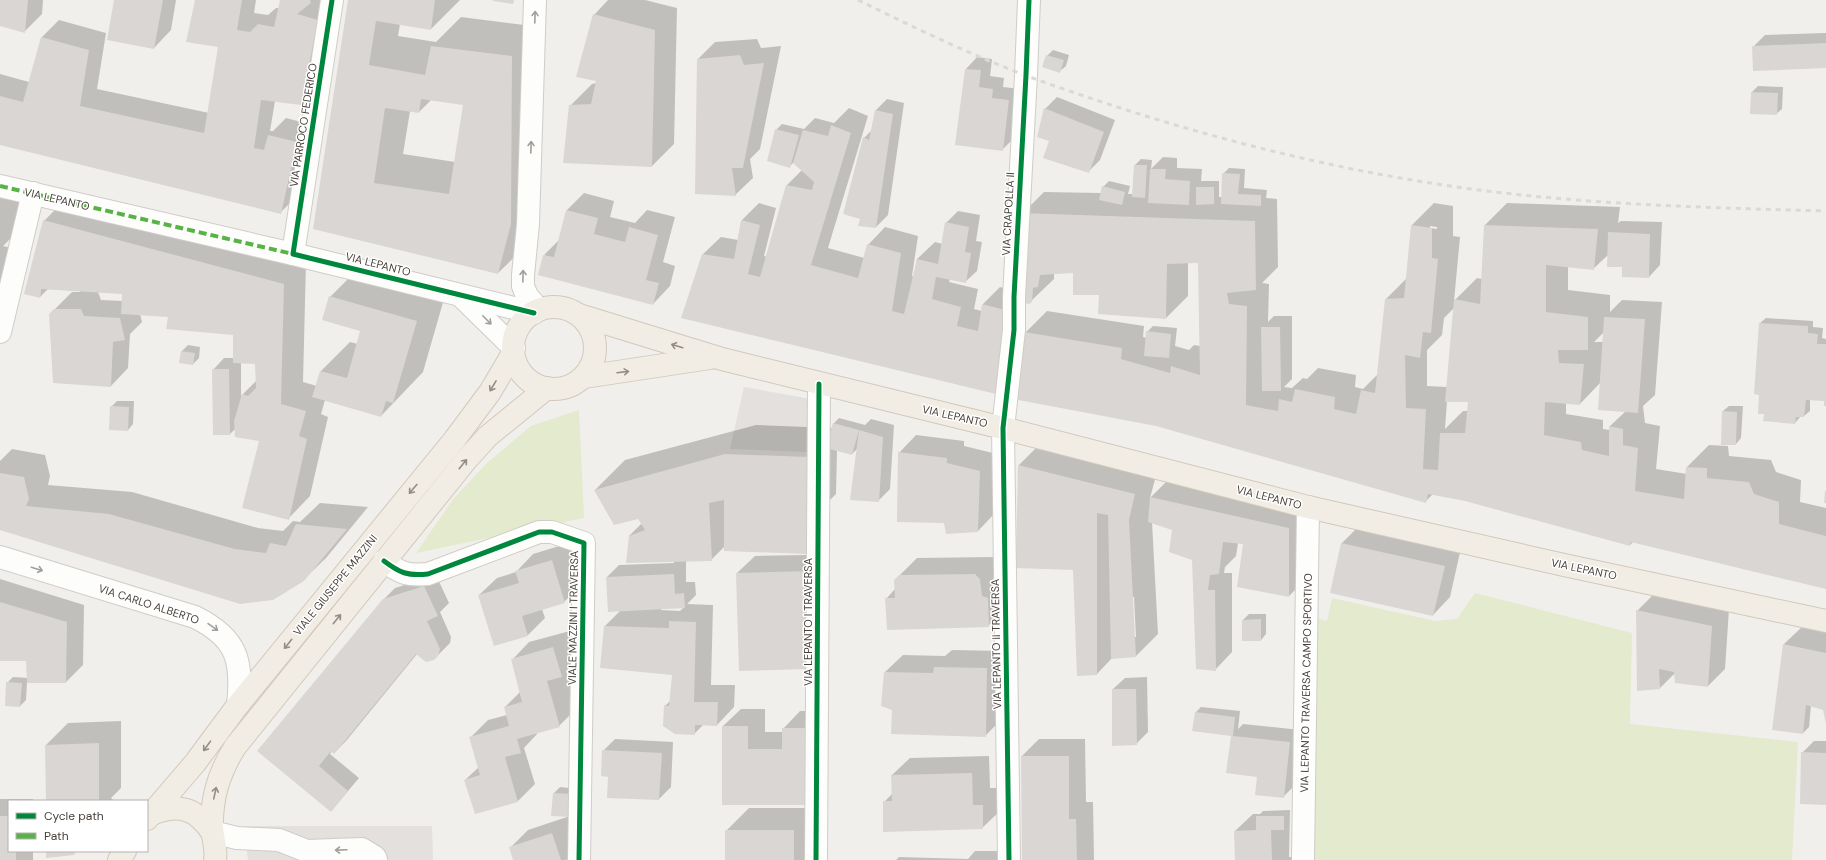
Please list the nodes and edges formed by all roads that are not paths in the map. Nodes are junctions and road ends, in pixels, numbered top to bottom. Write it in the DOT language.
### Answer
graph roads {
  1 [pos="332,0"];
  2 [pos="535,0"];
  3 [pos="1029,0"];
  4 [pos="0,186"];
  5 [pos="33,194"];
  6 [pos="293,254"];
  7 [pos="459,294"];
  8 [pos="536,312"];
  9 [pos="578,315"];
  10 [pos="0,332"];
  11 [pos="514,350"];
  12 [pos="715,357"];
  13 [pos="584,376"];
  14 [pos="819,384"];
  15 [pos="547,388"];
  16 [pos="1003,428"];
  17 [pos="1308,507"];
  18 [pos="0,557"];
  19 [pos="384,561"];
  20 [pos="1826,621"];
  21 [pos="238,705"];
  22 [pos="150,816"];
  23 [pos="212,832"];
  24 [pos="215,860"];
  25 [pos="376,860"];
  26 [pos="579,860"];
  27 [pos="816,860"];
  28 [pos="1009,860"];
  29 [pos="1303,860"];
  1 -- 6 [label="street, VIA PARROCO FEDERICO"];
  8 -- 2 [label="street, one-way"];
  3 -- 16 [label="street, VIA CRAPOLLA II"];
  4 -- 5 [label="street, VIA LEPANTO"];
  5 -- 6 [label="street, VIA LEPANTO"];
  5 -- 10 [label="street"];
  6 -- 7 [label="street, VIA LEPANTO"];
  7 -- 8 [label="street, VIA LEPANTO"];
  7 -- 11 [label="street, one-way"];
  8 -- 9 [label="main road"];
  8 -- 11 [label="main road"];
  12 -- 9 [label="main road, VIA LEPANTO, one-way"];
  9 -- 13 [label="main road"];
  11 -- 15 [label="main road"];
  11 -- 21 [label="main road, VIALE GIUSEPPE MAZZINI, one-way"];
  13 -- 12 [label="main road, VIA LEPANTO, one-way"];
  12 -- 14 [label="main road, VIA LEPANTO"];
  13 -- 15 [label="main road"];
  14 -- 16 [label="main road, VIA LEPANTO"];
  14 -- 27 [label="street, VIA LEPANTO I TRAVERSA"];
  19 -- 15 [label="main road, VIALE GIUSEPPE MAZZINI, one-way"];
  16 -- 17 [label="main road, VIA LEPANTO"];
  16 -- 28 [label="street, VIA LEPANTO II TRAVERSA"];
  17 -- 20 [label="main road, VIA LEPANTO"];
  17 -- 29 [label="street, VIA LEPANTO TRAVERSA CAMPO SPORTIVO"];
  18 -- 21 [label="street, VIA CARLO ALBERTO, one-way"];
  23 -- 19 [label="main road, VIALE GIUSEPPE MAZZINI, one-way"];
  19 -- 26 [label="street, VIALE MAZZINI I TRAVERSA"];
  21 -- 22 [label="main road, VIALE GIUSEPPE MAZZINI, one-way"];
  22 -- 23 [label="main road, VIALE GIUSEPPE MAZZINI"];
  23 -- 24 [label="main road, VIALE GIUSEPPE MAZZINI"];
  25 -- 23 [label="street, one-way"];
}
